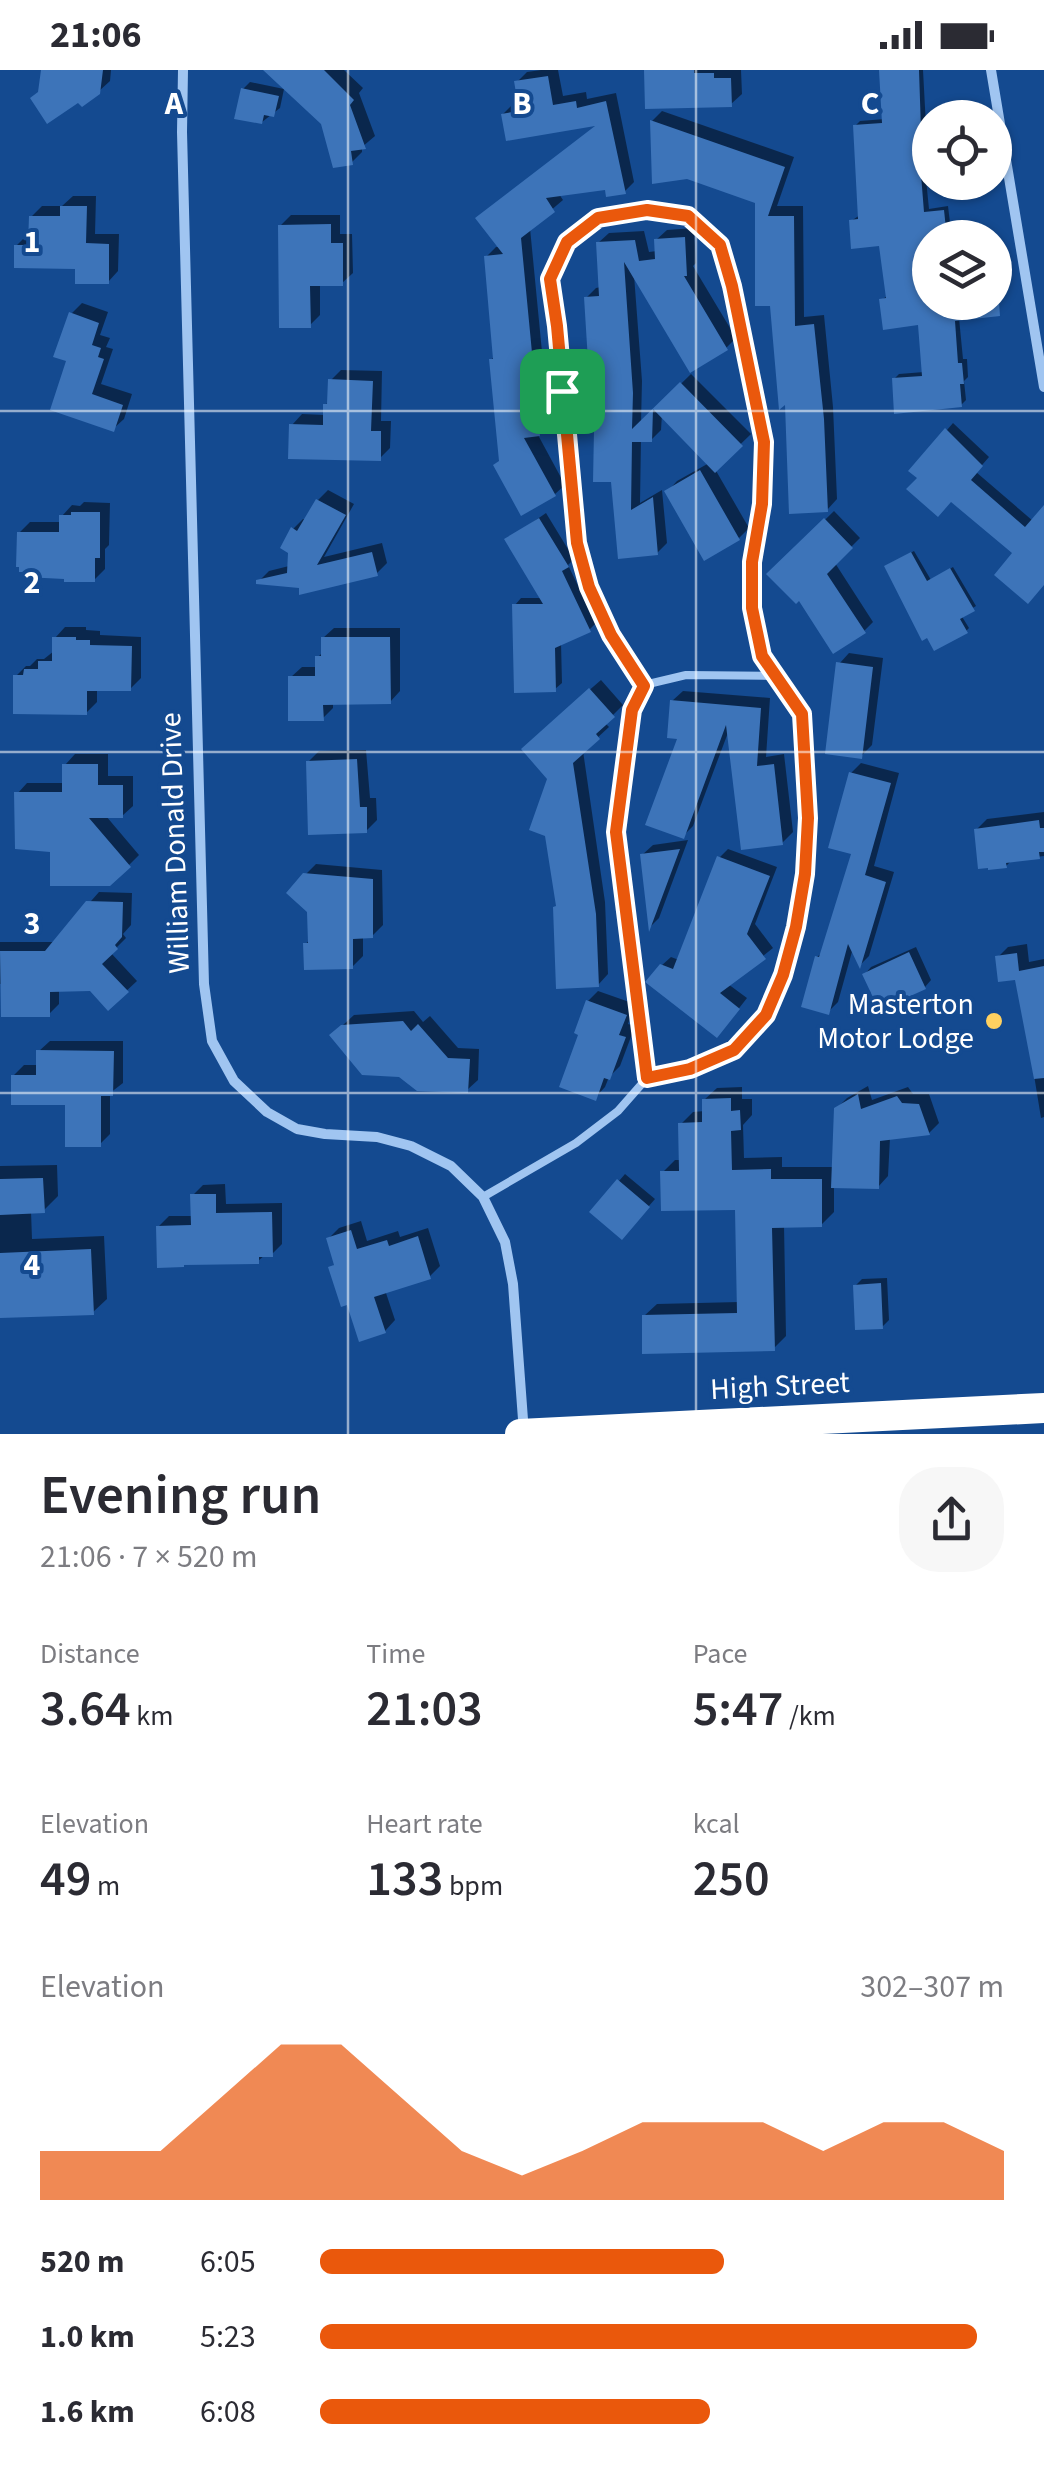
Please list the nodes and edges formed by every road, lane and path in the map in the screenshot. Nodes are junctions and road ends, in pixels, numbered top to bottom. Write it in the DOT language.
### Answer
graph roads {
  1 [pos="183,70"];
  2 [pos="990,70"];
  3 [pos="1044,387"];
  4 [pos="776,676"];
  5 [pos="644,686"];
  6 [pos="647,1078"];
  7 [pos="483,1197"];
  8 [pos="1044,1408"];
  9 [pos="522,1434"];
  1 -- 7 [label="street, William Donald Drive"];
  2 -- 3 [label="street"];
  4 -- 5 [label="lane"];
  4 -- 5 [label="lane"];
  4 -- 6 [label="lane"];
  5 -- 6 [label="lane"];
  6 -- 7 [label="lane"];
  7 -- 9 [label="street, William Donald Drive"];
  8 -- 9 [label="highway, High Street"];
}
